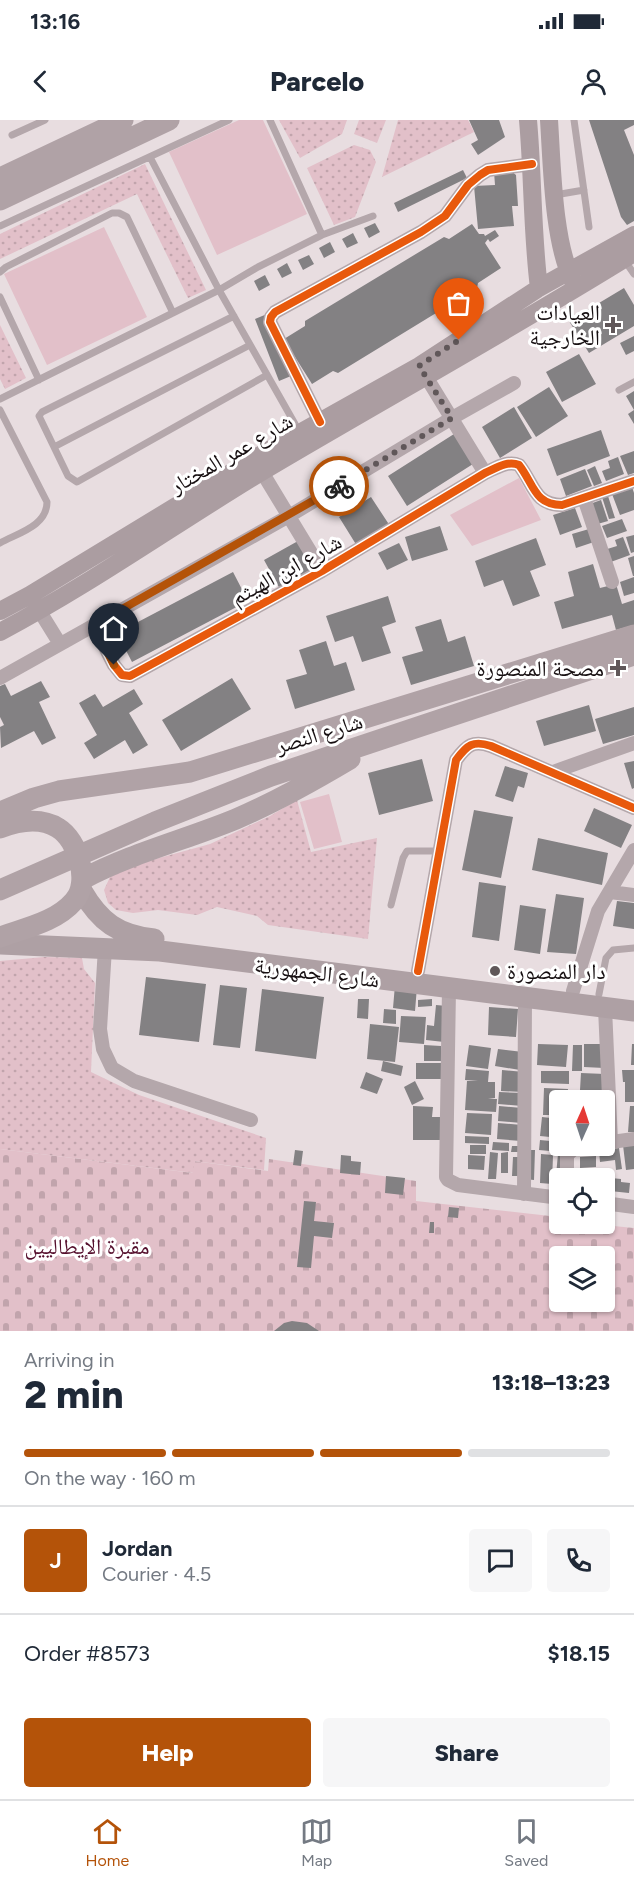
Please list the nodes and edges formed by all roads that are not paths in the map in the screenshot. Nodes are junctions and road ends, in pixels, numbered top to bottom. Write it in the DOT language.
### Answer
graph roads {
  1 [pos="45,120"];
  2 [pos="123,120"];
  3 [pos="169,120"];
  4 [pos="229,120"];
  5 [pos="270,120"];
  6 [pos="528,120"];
  7 [pos="549,120"];
  8 [pos="574,120"];
  9 [pos="12,135"];
  10 [pos="150,157"];
  11 [pos="532,164"];
  12 [pos="0,178"];
  13 [pos="584,190"];
  14 [pos="555,195"];
  15 [pos="0,200"];
  16 [pos="373,216"];
  17 [pos="0,226"];
  18 [pos="589,227"];
  19 [pos="322,235"];
  20 [pos="634,235"];
  21 [pos="629,256"];
  22 [pos="0,272"];
  23 [pos="568,272"];
  24 [pos="634,274"];
  25 [pos="539,288"];
  26 [pos="577,288"];
  27 [pos="219,290"];
  28 [pos="0,297"];
  29 [pos="172,313"];
  30 [pos="234,316"];
  31 [pos="250,345"];
  32 [pos="423,372"];
  33 [pos="267,375"];
  34 [pos="39,380"];
  35 [pos="634,382"];
  36 [pos="514,383"];
  37 [pos="619,390"];
  38 [pos="0,399"];
  39 [pos="0,410"];
  40 [pos="452,418"];
  41 [pos="320,422"];
  42 [pos="300,433"];
  43 [pos="54,447"];
  44 [pos="262,472"];
  45 [pos="485,473"];
  46 [pos="634,481"];
  47 [pos="584,498"];
  48 [pos="289,516"];
  49 [pos="0,543"];
  50 [pos="321,571"];
  51 [pos="612,582"];
  52 [pos="30,596"];
  53 [pos="0,611"];
  54 [pos="39,611"];
  55 [pos="94,625"];
  56 [pos="0,632"];
  57 [pos="634,635"];
  58 [pos="60,644"];
  59 [pos="634,655"];
  60 [pos="0,678"];
  61 [pos="376,741"];
  62 [pos="634,742"];
  63 [pos="553,772"];
  64 [pos="633,807"];
  65 [pos="0,812"];
  66 [pos="0,828"];
  67 [pos="634,850"];
  68 [pos="440,851"];
  69 [pos="82,885"];
  70 [pos="0,890"];
  71 [pos="610,892"];
  72 [pos="634,895"];
  73 [pos="391,905"];
  74 [pos="0,936"];
  75 [pos="0,944"];
  76 [pos="105,948"];
  77 [pos="634,948"];
  78 [pos="418,971"];
  79 [pos="449,989"];
  80 [pos="573,991"];
  81 [pos="525,998"];
  82 [pos="634,998"];
  83 [pos="602,1001"];
  84 [pos="634,1011"];
  85 [pos="606,1090"];
  86 [pos="251,1120"];
  87 [pos="634,1139"];
  88 [pos="615,1142"];
  89 [pos="524,1194"];
  90 [pos="549,1197"];
  91 [pos="615,1204"];
  92 [pos="634,1207"];
  1 -- 9 [label="lane"];
  2 -- 12 [label="highway"];
  3 -- 15 [label="highway"];
  4 -- 10 [label="lane"];
  5 -- 19 [label="lane"];
  6 -- 11 [label="main road"];
  7 -- 14 [label="main road"];
  8 -- 13 [label="lane"];
  10 -- 17 [label="lane"];
  10 -- 27 [label="lane"];
  11 -- 25 [label="main road"];
  11 -- 41 [label="street"];
  13 -- 14 [label="lane"];
  13 -- 18 [label="lane"];
  14 -- 23 [label="main road"];
  16 -- 19 [label="lane"];
  19 -- 27 [label="lane"];
  20 -- 23 [label="main road, شارع عمر المختار"];
  21 -- 24 [label="lane"];
  21 -- 26 [label="main road, شارع عمر المختار"];
  22 -- 29 [label="lane"];
  23 -- 25 [label="main road, شارع عمر المختار"];
  23 -- 26 [label="main road"];
  25 -- 32 [label="main road, شارع عمر المختار"];
  26 -- 32 [label="main road, شارع عمر المختار"];
  27 -- 29 [label="lane"];
  27 -- 30 [label="lane"];
  28 -- 34 [label="lane"];
  29 -- 34 [label="lane"];
  30 -- 31 [label="lane"];
  30 -- 43 [label="lane"];
  31 -- 33 [label="lane"];
  31 -- 43 [label="lane"];
  32 -- 40 [label="street"];
  32 -- 41 [label="main road, شارع عمر المختار"];
  32 -- 44 [label="main road, شارع عمر المختار"];
  33 -- 42 [label="lane"];
  33 -- 43 [label="lane"];
  34 -- 38 [label="lane"];
  35 -- 37 [label="lane"];
  36 -- 40 [label="street"];
  39 -- 49 [label="lane"];
  40 -- 45 [label="street"];
  40 -- 48 [label="street"];
  41 -- 42 [label="main road, شارع عمر المختار"];
  42 -- 52 [label="main road, شارع عمر المختار"];
  44 -- 48 [label="street"];
  44 -- 54 [label="main road, شارع عمر المختار"];
  45 -- 47 [label="street, شارع ابن الهيثم"];
  45 -- 50 [label="street, شارع ابن الهيثم"];
  46 -- 47 [label="street, شارع ابن الهيثم"];
  47 -- 51 [label="street"];
  48 -- 50 [label="street"];
  48 -- 55 [label="street"];
  50 -- 55 [label="street, شارع ابن الهيثم"];
  52 -- 53 [label="main road, شارع عمر المختار"];
  52 -- 54 [label="street"];
  54 -- 56 [label="main road, شارع عمر المختار"];
  54 -- 58 [label="street"];
  55 -- 58 [label="street"];
  57 -- 65 [label="highway, شارع النصر"];
  58 -- 60 [label="street"];
  59 -- 61 [label="highway, شارع النصر"];
  61 -- 69 [label="highway"];
  61 -- 70 [label="highway"];
  62 -- 63 [label="street"];
  63 -- 64 [label="street"];
  63 -- 68 [label="street"];
  66 -- 69 [label="highway"];
  67 -- 71 [label="street"];
  68 -- 73 [label="lane"];
  68 -- 78 [label="street"];
  69 -- 74 [label="highway"];
  69 -- 78 [label="main road, شارع الجمهورية"];
  71 -- 72 [label="street"];
  71 -- 80 [label="street"];
  75 -- 76 [label="main road, شارع الجمهورية"];
  76 -- 79 [label="main road, شارع الجمهورية"];
  76 -- 86 [label="street"];
  77 -- 83 [label="lane"];
  78 -- 80 [label="main road, شارع الجمهورية"];
  79 -- 81 [label="main road, شارع الجمهورية"];
  79 -- 89 [label="street"];
  80 -- 83 [label="main road, شارع الجمهورية"];
  81 -- 83 [label="main road, شارع الجمهورية"];
  81 -- 89 [label="street"];
  82 -- 83 [label="main road, شارع الجمهورية"];
  83 -- 84 [label="main road, شارع الجمهورية"];
  83 -- 85 [label="street"];
  87 -- 88 [label="street"];
  89 -- 90 [label="street"];
  91 -- 92 [label="street"];
}
